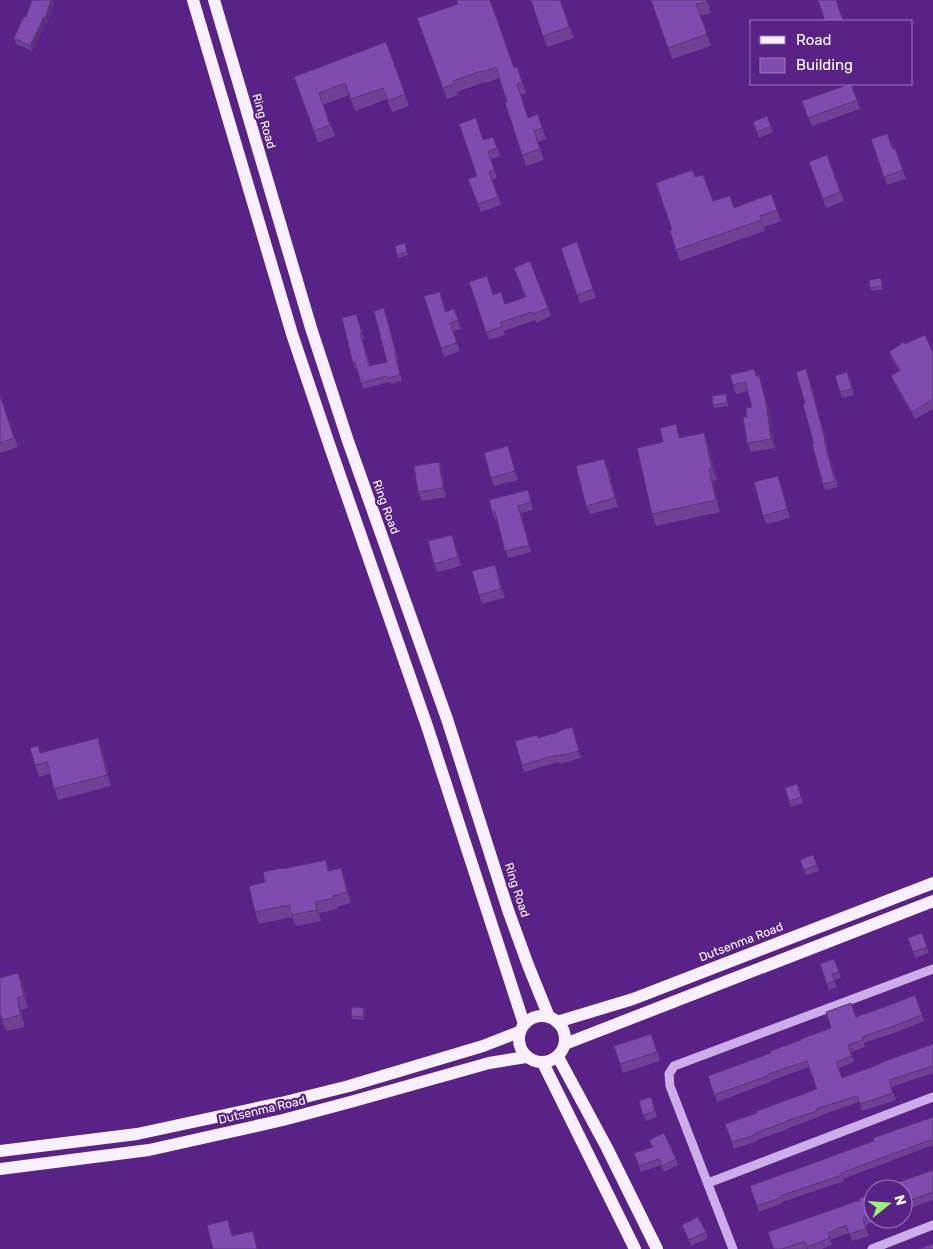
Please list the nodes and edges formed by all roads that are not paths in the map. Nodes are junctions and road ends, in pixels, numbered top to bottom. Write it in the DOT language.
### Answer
graph roads {
  1 [pos="193,0"];
  2 [pos="214,0"];
  3 [pos="933,883"];
  4 [pos="933,901"];
  5 [pos="933,969"];
  6 [pos="553,1019"];
  7 [pos="522,1028"];
  8 [pos="565,1044"];
  9 [pos="558,1056"];
  10 [pos="526,1057"];
  11 [pos="543,1063"];
  12 [pos="933,1097"];
  13 [pos="0,1151"];
  14 [pos="0,1169"];
  15 [pos="708,1183"];
  16 [pos="933,1225"];
  17 [pos="634,1249"];
  18 [pos="657,1249"];
  19 [pos="734,1249"];
  20 [pos="872,1249"];
  1 -- 7 [label="main road"];
  2 -- 6 [label="main road, Ring Road"];
  3 -- 6 [label="main road, Dutsenma Road"];
  4 -- 8 [label="main road"];
  5 -- 15 [label="street"];
  6 -- 7 [label="main road"];
  6 -- 8 [label="main road"];
  7 -- 10 [label="main road"];
  7 -- 13 [label="main road, Dutsenma Road"];
  8 -- 9 [label="main road"];
  9 -- 11 [label="main road"];
  9 -- 18 [label="main road"];
  10 -- 11 [label="main road"];
  10 -- 14 [label="main road, Dutsenma Road"];
  11 -- 17 [label="main road"];
  12 -- 15 [label="street"];
  15 -- 19 [label="street"];
  16 -- 20 [label="street"];
}
